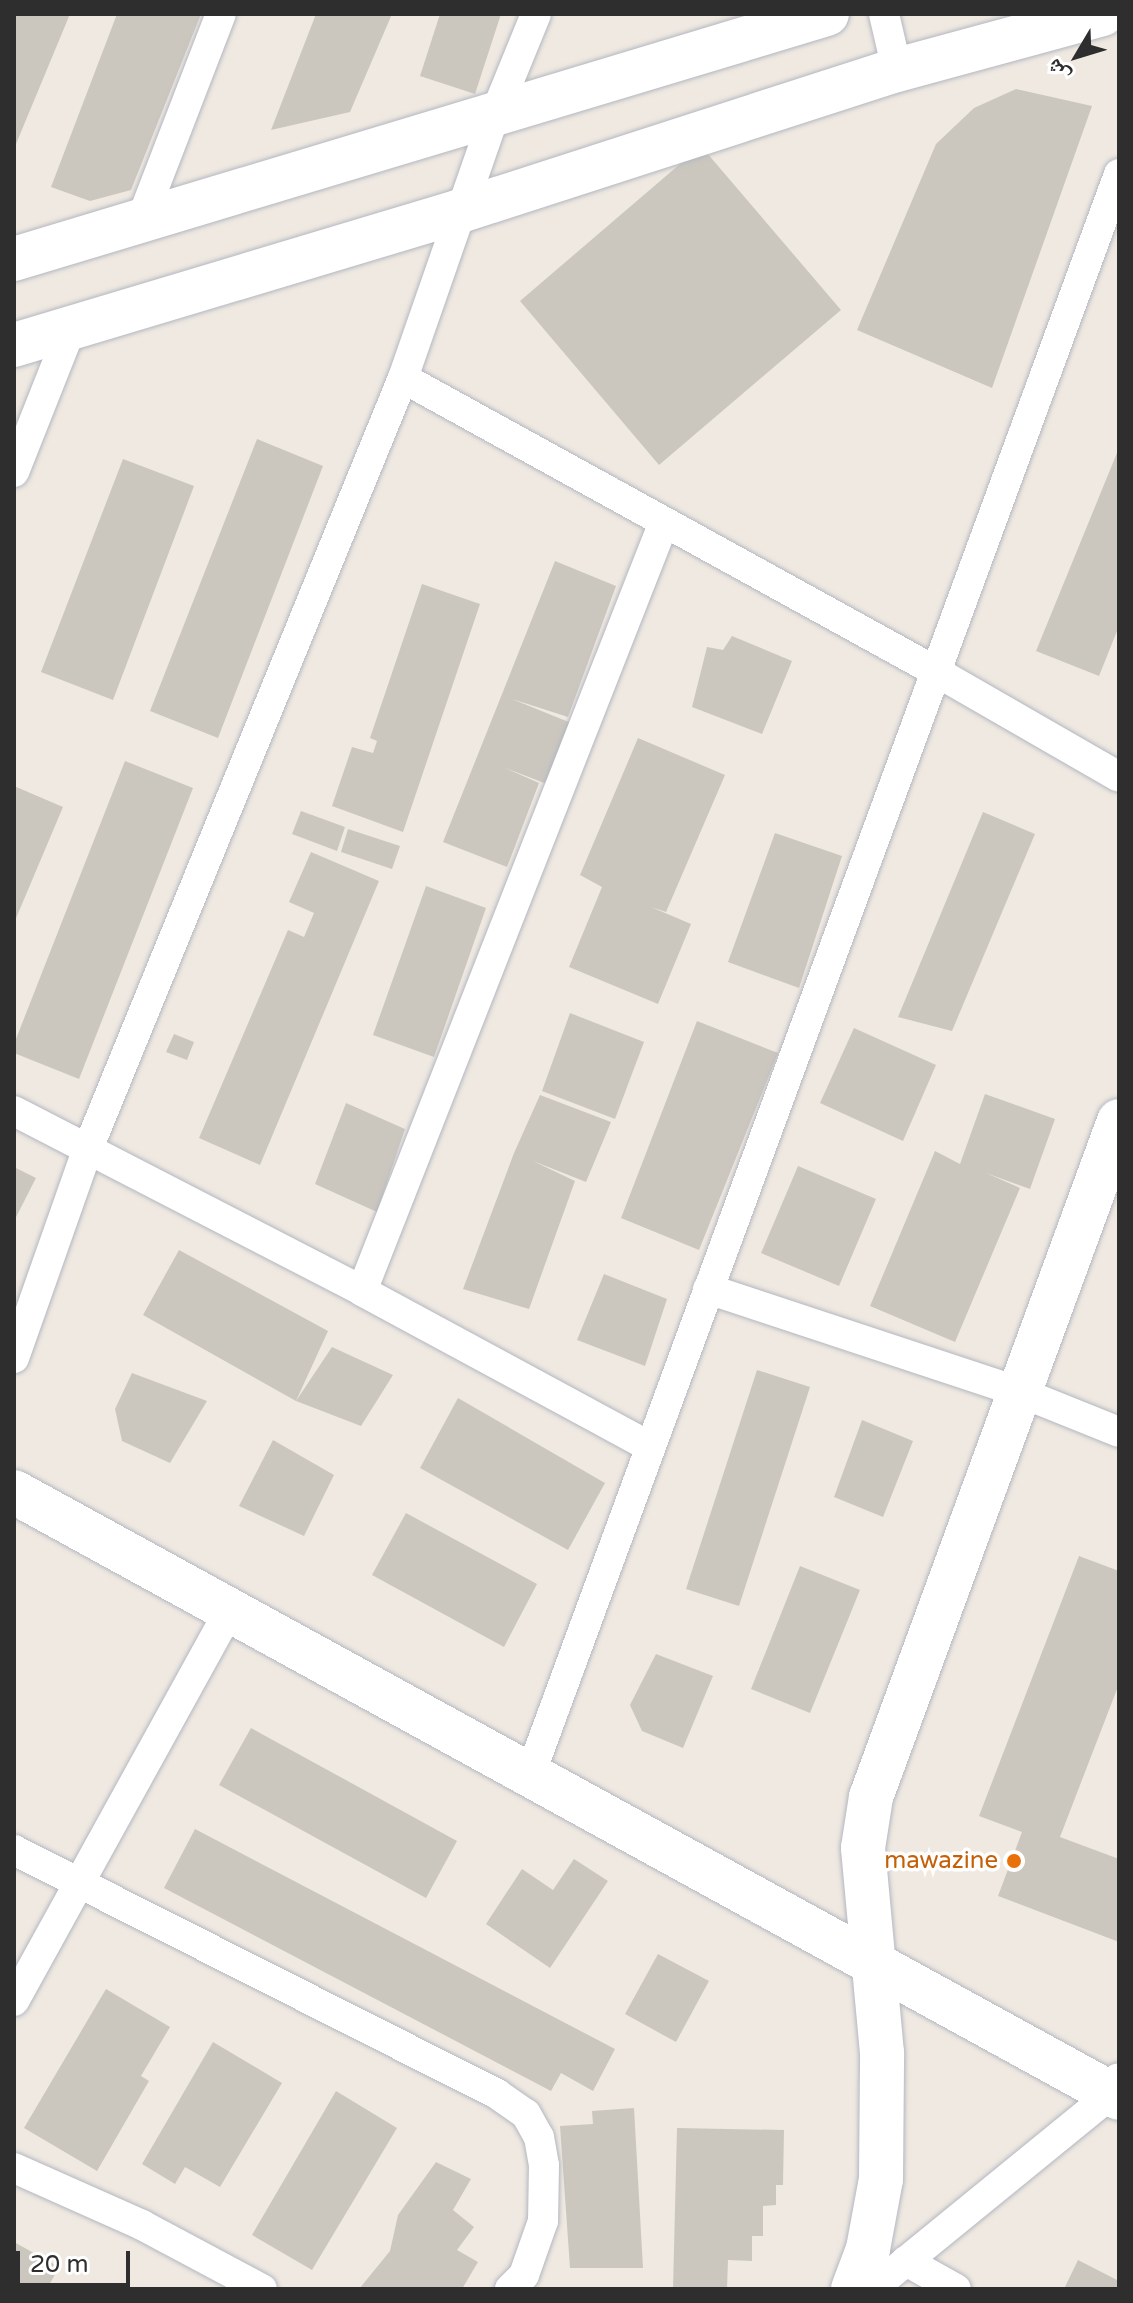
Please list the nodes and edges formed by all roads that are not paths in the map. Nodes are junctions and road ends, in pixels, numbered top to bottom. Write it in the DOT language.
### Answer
graph roads {
  1 [pos="221,14"];
  2 [pos="536,14"];
  3 [pos="827,14"];
  4 [pos="884,14"];
  5 [pos="1103,14"];
  6 [pos="897,70"];
  7 [pos="494,117"];
  8 [pos="1119,174"];
  9 [pos="460,211"];
  10 [pos="141,221"];
  11 [pos="14,259"];
  12 [pos="71,328"];
  13 [pos="14,345"];
  14 [pos="403,378"];
  15 [pos="14,472"];
  16 [pos="664,522"];
  17 [pos="935,671"];
  18 [pos="1119,777"];
  19 [pos="14,1111"];
  20 [pos="1119,1121"];
  21 [pos="87,1151"];
  22 [pos="708,1289"];
  23 [pos="362,1291"];
  24 [pos="14,1358"];
  25 [pos="1017,1391"];
  26 [pos="1119,1432"];
  27 [pos="650,1447"];
  28 [pos="14,1492"];
  29 [pos="230,1610"];
  30 [pos="530,1775"];
  31 [pos="14,1850"];
  32 [pos="78,1885"];
  33 [pos="874,1964"];
  34 [pos="14,2001"];
  35 [pos="1116,2089"];
  36 [pos="14,2168"];
  37 [pos="906,2261"];
  38 [pos="262,2289"];
  39 [pos="510,2289"];
  40 [pos="853,2289"];
  41 [pos="872,2289"];
  42 [pos="956,2289"];
  1 -- 10 [label="street"];
  2 -- 7 [label="street"];
  3 -- 7 [label="street"];
  4 -- 6 [label="street"];
  5 -- 6 [label="street"];
  6 -- 9 [label="street"];
  7 -- 9 [label="street"];
  7 -- 10 [label="street"];
  8 -- 17 [label="street"];
  9 -- 12 [label="street"];
  9 -- 14 [label="street"];
  10 -- 11 [label="street"];
  12 -- 13 [label="street"];
  12 -- 15 [label="street"];
  14 -- 16 [label="street"];
  14 -- 21 [label="street"];
  16 -- 17 [label="street"];
  16 -- 23 [label="street"];
  17 -- 18 [label="street"];
  17 -- 22 [label="street"];
  19 -- 21 [label="street"];
  20 -- 25 [label="street"];
  21 -- 23 [label="street"];
  21 -- 24 [label="street"];
  22 -- 25 [label="street"];
  22 -- 27 [label="street"];
  23 -- 27 [label="street"];
  25 -- 26 [label="street"];
  25 -- 33 [label="street"];
  27 -- 30 [label="street"];
  28 -- 29 [label="street"];
  29 -- 30 [label="street"];
  29 -- 32 [label="street"];
  30 -- 33 [label="street"];
  31 -- 32 [label="street"];
  32 -- 34 [label="street"];
  32 -- 39 [label="street"];
  33 -- 35 [label="street"];
  33 -- 40 [label="street"];
  35 -- 37 [label="street"];
  36 -- 38 [label="street"];
  37 -- 41 [label="street"];
  37 -- 42 [label="street"];
}
